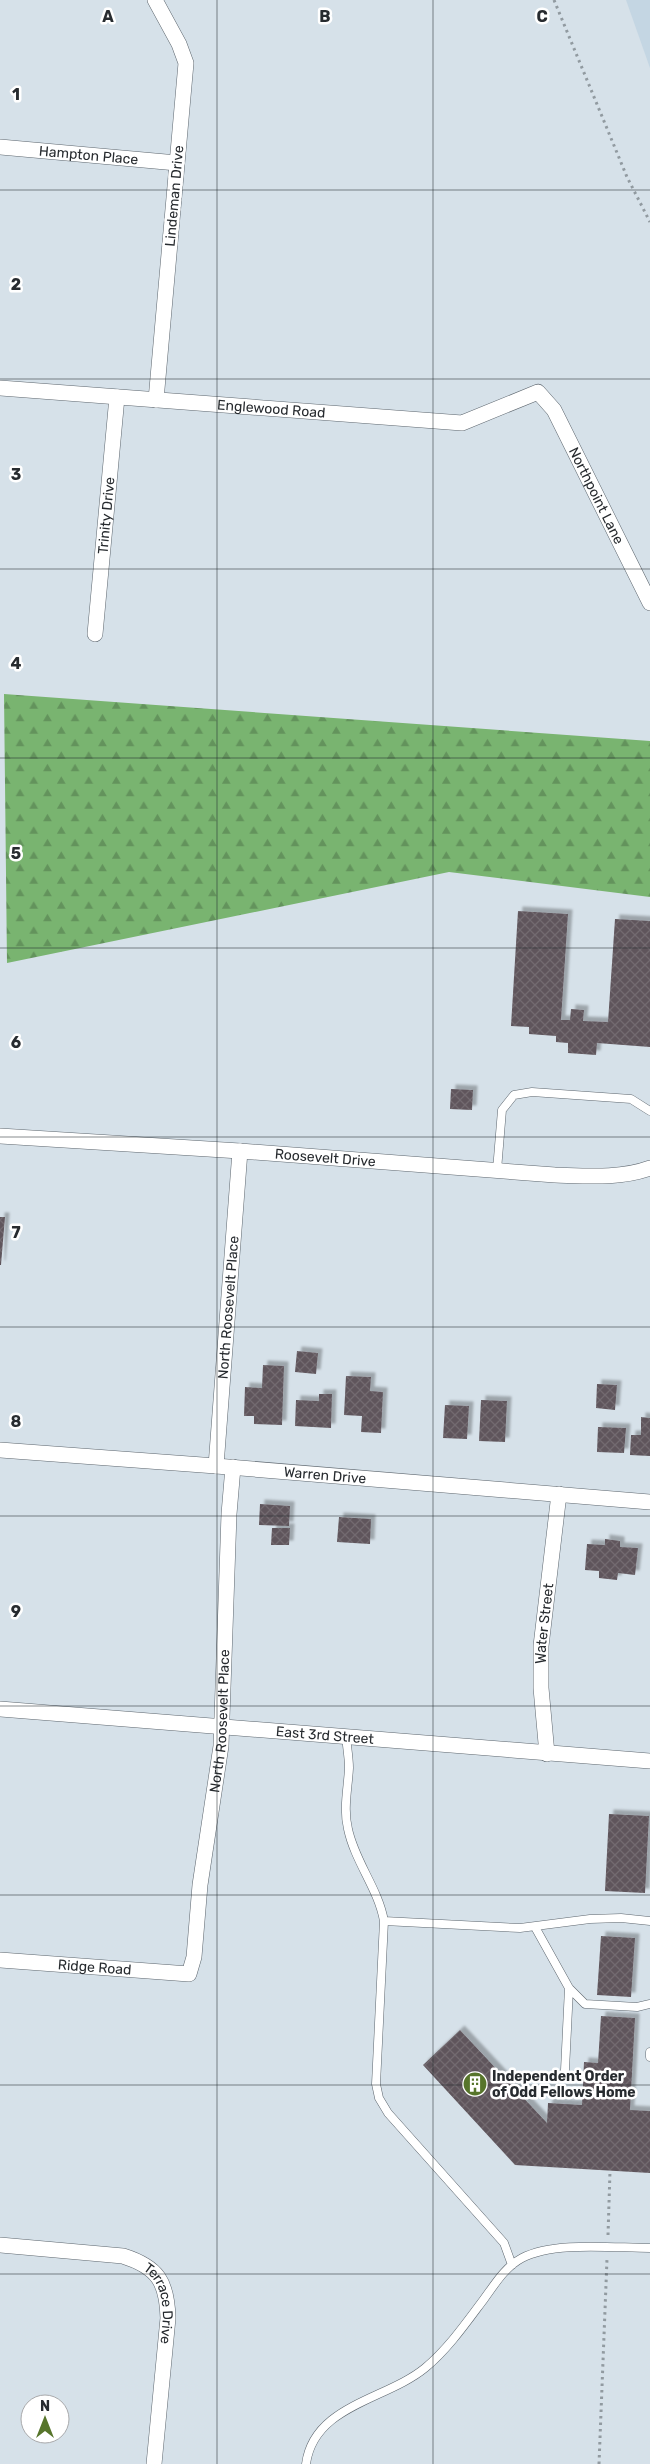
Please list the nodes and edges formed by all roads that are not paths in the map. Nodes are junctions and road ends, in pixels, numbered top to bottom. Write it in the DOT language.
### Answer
graph roads {
  1 [pos="155,0"];
  2 [pos="0,147"];
  3 [pos="177,163"];
  4 [pos="0,388"];
  5 [pos="538,392"];
  6 [pos="117,397"];
  7 [pos="156,400"];
  8 [pos="650,603"];
  9 [pos="95,634"];
  10 [pos="650,1111"];
  11 [pos="0,1136"];
  12 [pos="240,1151"];
  13 [pos="650,1168"];
  14 [pos="497,1170"];
  15 [pos="0,1450"];
  16 [pos="216,1466"];
  17 [pos="233,1467"];
  18 [pos="560,1494"];
  19 [pos="650,1502"];
  20 [pos="0,1709"];
  21 [pos="222,1727"];
  22 [pos="346,1738"];
  23 [pos="546,1754"];
  24 [pos="650,1762"];
  25 [pos="384,1921"];
  26 [pos="650,1921"];
  27 [pos="535,1927"];
  28 [pos="0,1960"];
  29 [pos="189,1974"];
  30 [pos="569,1988"];
  31 [pos="650,2004"];
  32 [pos="650,2052"];
  33 [pos="650,2057"];
  34 [pos="565,2070"];
  35 [pos="0,2245"];
  36 [pos="650,2248"];
  37 [pos="512,2265"];
  38 [pos="154,2464"];
  39 [pos="306,2464"];
  1 -- 3 [label="street, Lindeman Drive"];
  2 -- 3 [label="street, Hampton Place"];
  3 -- 7 [label="street, Lindeman Drive"];
  4 -- 6 [label="street, Englewood Road"];
  5 -- 7 [label="street, Englewood Road"];
  5 -- 8 [label="street, Northpoint Lane"];
  6 -- 7 [label="street, Englewood Road"];
  6 -- 9 [label="street, Trinity Drive"];
  10 -- 14 [label="lane"];
  11 -- 12 [label="street, Roosevelt Drive"];
  12 -- 14 [label="street, Roosevelt Drive"];
  12 -- 16 [label="street, North Roosevelt Place"];
  13 -- 14 [label="street, Roosevelt Drive"];
  15 -- 16 [label="street, Warren Drive"];
  16 -- 17 [label="street, Warren Drive"];
  17 -- 18 [label="street, Warren Drive"];
  17 -- 21 [label="street, North Roosevelt Place"];
  18 -- 19 [label="street, Warren Drive"];
  18 -- 23 [label="street, Water Street"];
  20 -- 21 [label="street, East 3rd Street"];
  21 -- 22 [label="street, East 3rd Street"];
  21 -- 29 [label="street, North Roosevelt Place"];
  22 -- 23 [label="street, East 3rd Street"];
  22 -- 25 [label="lane"];
  23 -- 24 [label="street, East 3rd Street"];
  25 -- 27 [label="lane"];
  25 -- 37 [label="lane"];
  26 -- 27 [label="lane"];
  27 -- 30 [label="lane"];
  28 -- 29 [label="street, Ridge Road"];
  30 -- 31 [label="lane"];
  30 -- 34 [label="lane"];
  32 -- 33 [label="lane"];
  35 -- 38 [label="street, Terrace Drive"];
  36 -- 37 [label="lane"];
  37 -- 39 [label="lane"];
}
